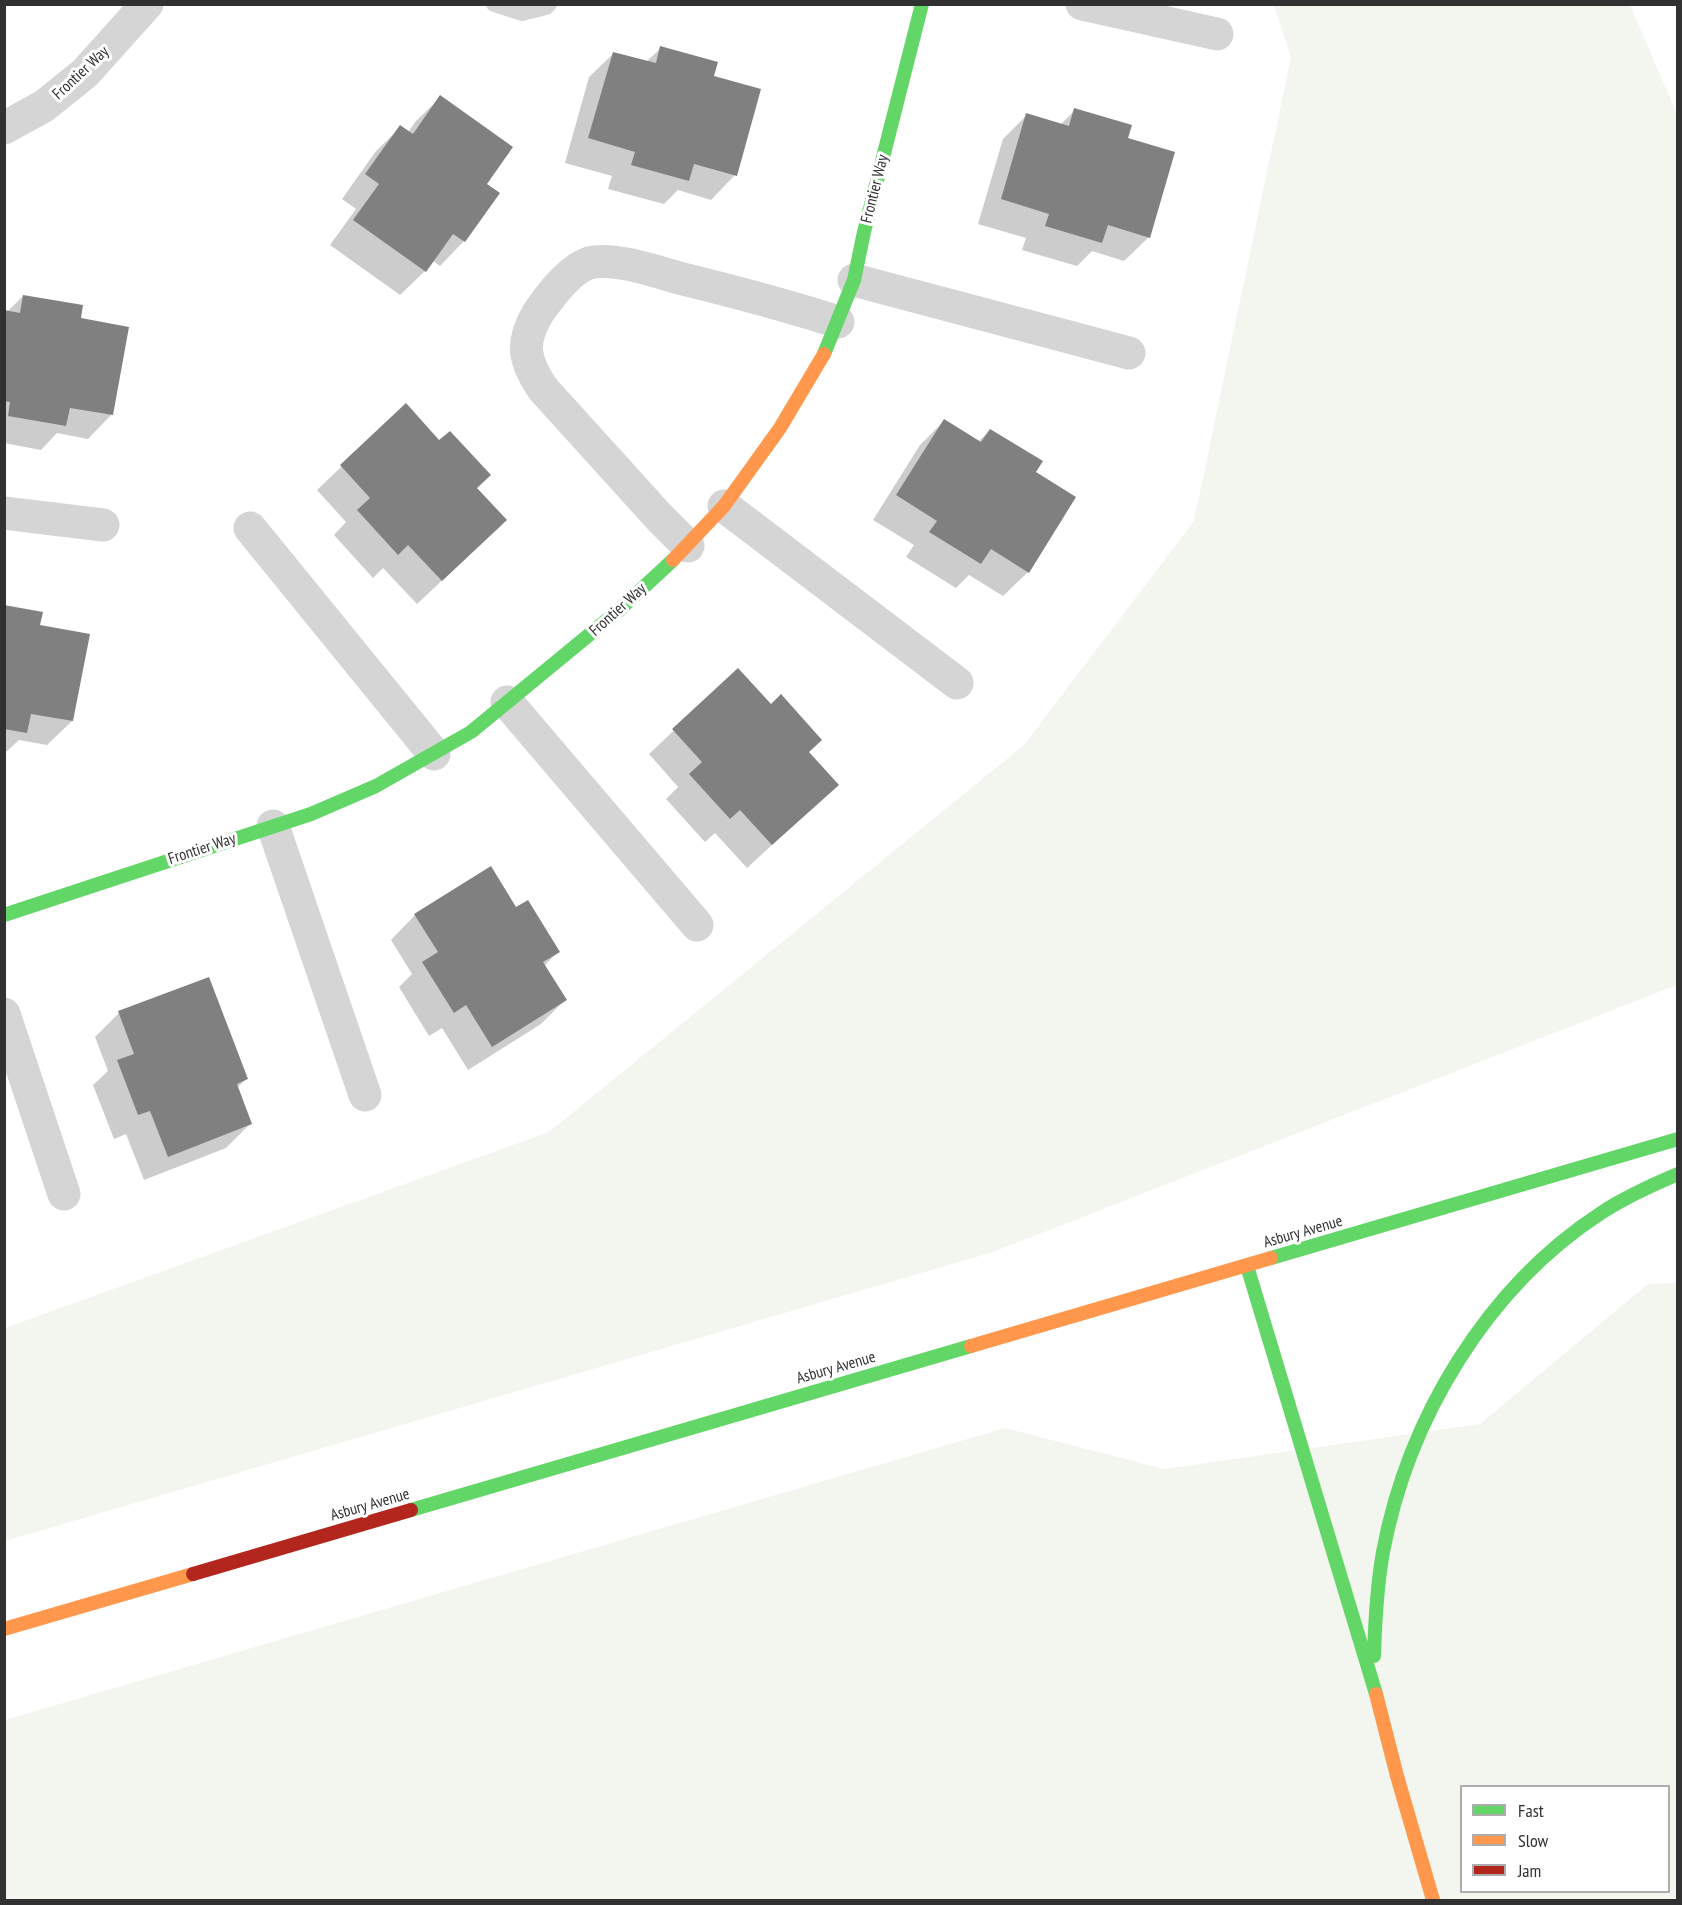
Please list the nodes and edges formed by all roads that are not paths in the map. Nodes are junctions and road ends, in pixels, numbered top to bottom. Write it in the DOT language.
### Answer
graph roads {
  1 [pos="147,4"];
  2 [pos="494,4"];
  3 [pos="549,4"];
  4 [pos="922,4"];
  5 [pos="1082,4"];
  6 [pos="1217,34"];
  7 [pos="4,128"];
  8 [pos="854,280"];
  9 [pos="838,322"];
  10 [pos="1129,352"];
  11 [pos="724,506"];
  12 [pos="4,513"];
  13 [pos="103,525"];
  14 [pos="250,528"];
  15 [pos="688,546"];
  16 [pos="957,683"];
  17 [pos="507,702"];
  18 [pos="434,754"];
  19 [pos="273,826"];
  20 [pos="4,915"];
  21 [pos="697,925"];
  22 [pos="4,1014"];
  23 [pos="365,1095"];
  24 [pos="1677,1139"];
  25 [pos="1677,1174"];
  26 [pos="64,1194"];
  27 [pos="1247,1266"];
  28 [pos="4,1629"];
  29 [pos="1374,1687"];
  30 [pos="1433,1900"];
  1 -- 7 [label="street, Frontier Way"];
  2 -- 3 [label="lane"];
  4 -- 8 [label="main road, Frontier Way"];
  5 -- 6 [label="street"];
  8 -- 9 [label="main road, Frontier Way"];
  8 -- 10 [label="street"];
  9 -- 11 [label="main road, Frontier Way"];
  9 -- 15 [label="street"];
  11 -- 15 [label="main road, Frontier Way"];
  11 -- 16 [label="street"];
  12 -- 13 [label="street"];
  14 -- 18 [label="street"];
  15 -- 17 [label="main road, Frontier Way"];
  17 -- 18 [label="main road, Frontier Way"];
  17 -- 21 [label="street"];
  18 -- 19 [label="main road, Frontier Way"];
  19 -- 20 [label="main road, Frontier Way"];
  19 -- 23 [label="street"];
  22 -- 26 [label="street"];
  24 -- 27 [label="main road, Asbury Avenue"];
  25 -- 29 [label="main road"];
  27 -- 28 [label="main road, Asbury Avenue"];
  27 -- 29 [label="main road"];
  29 -- 30 [label="main road"];
}
